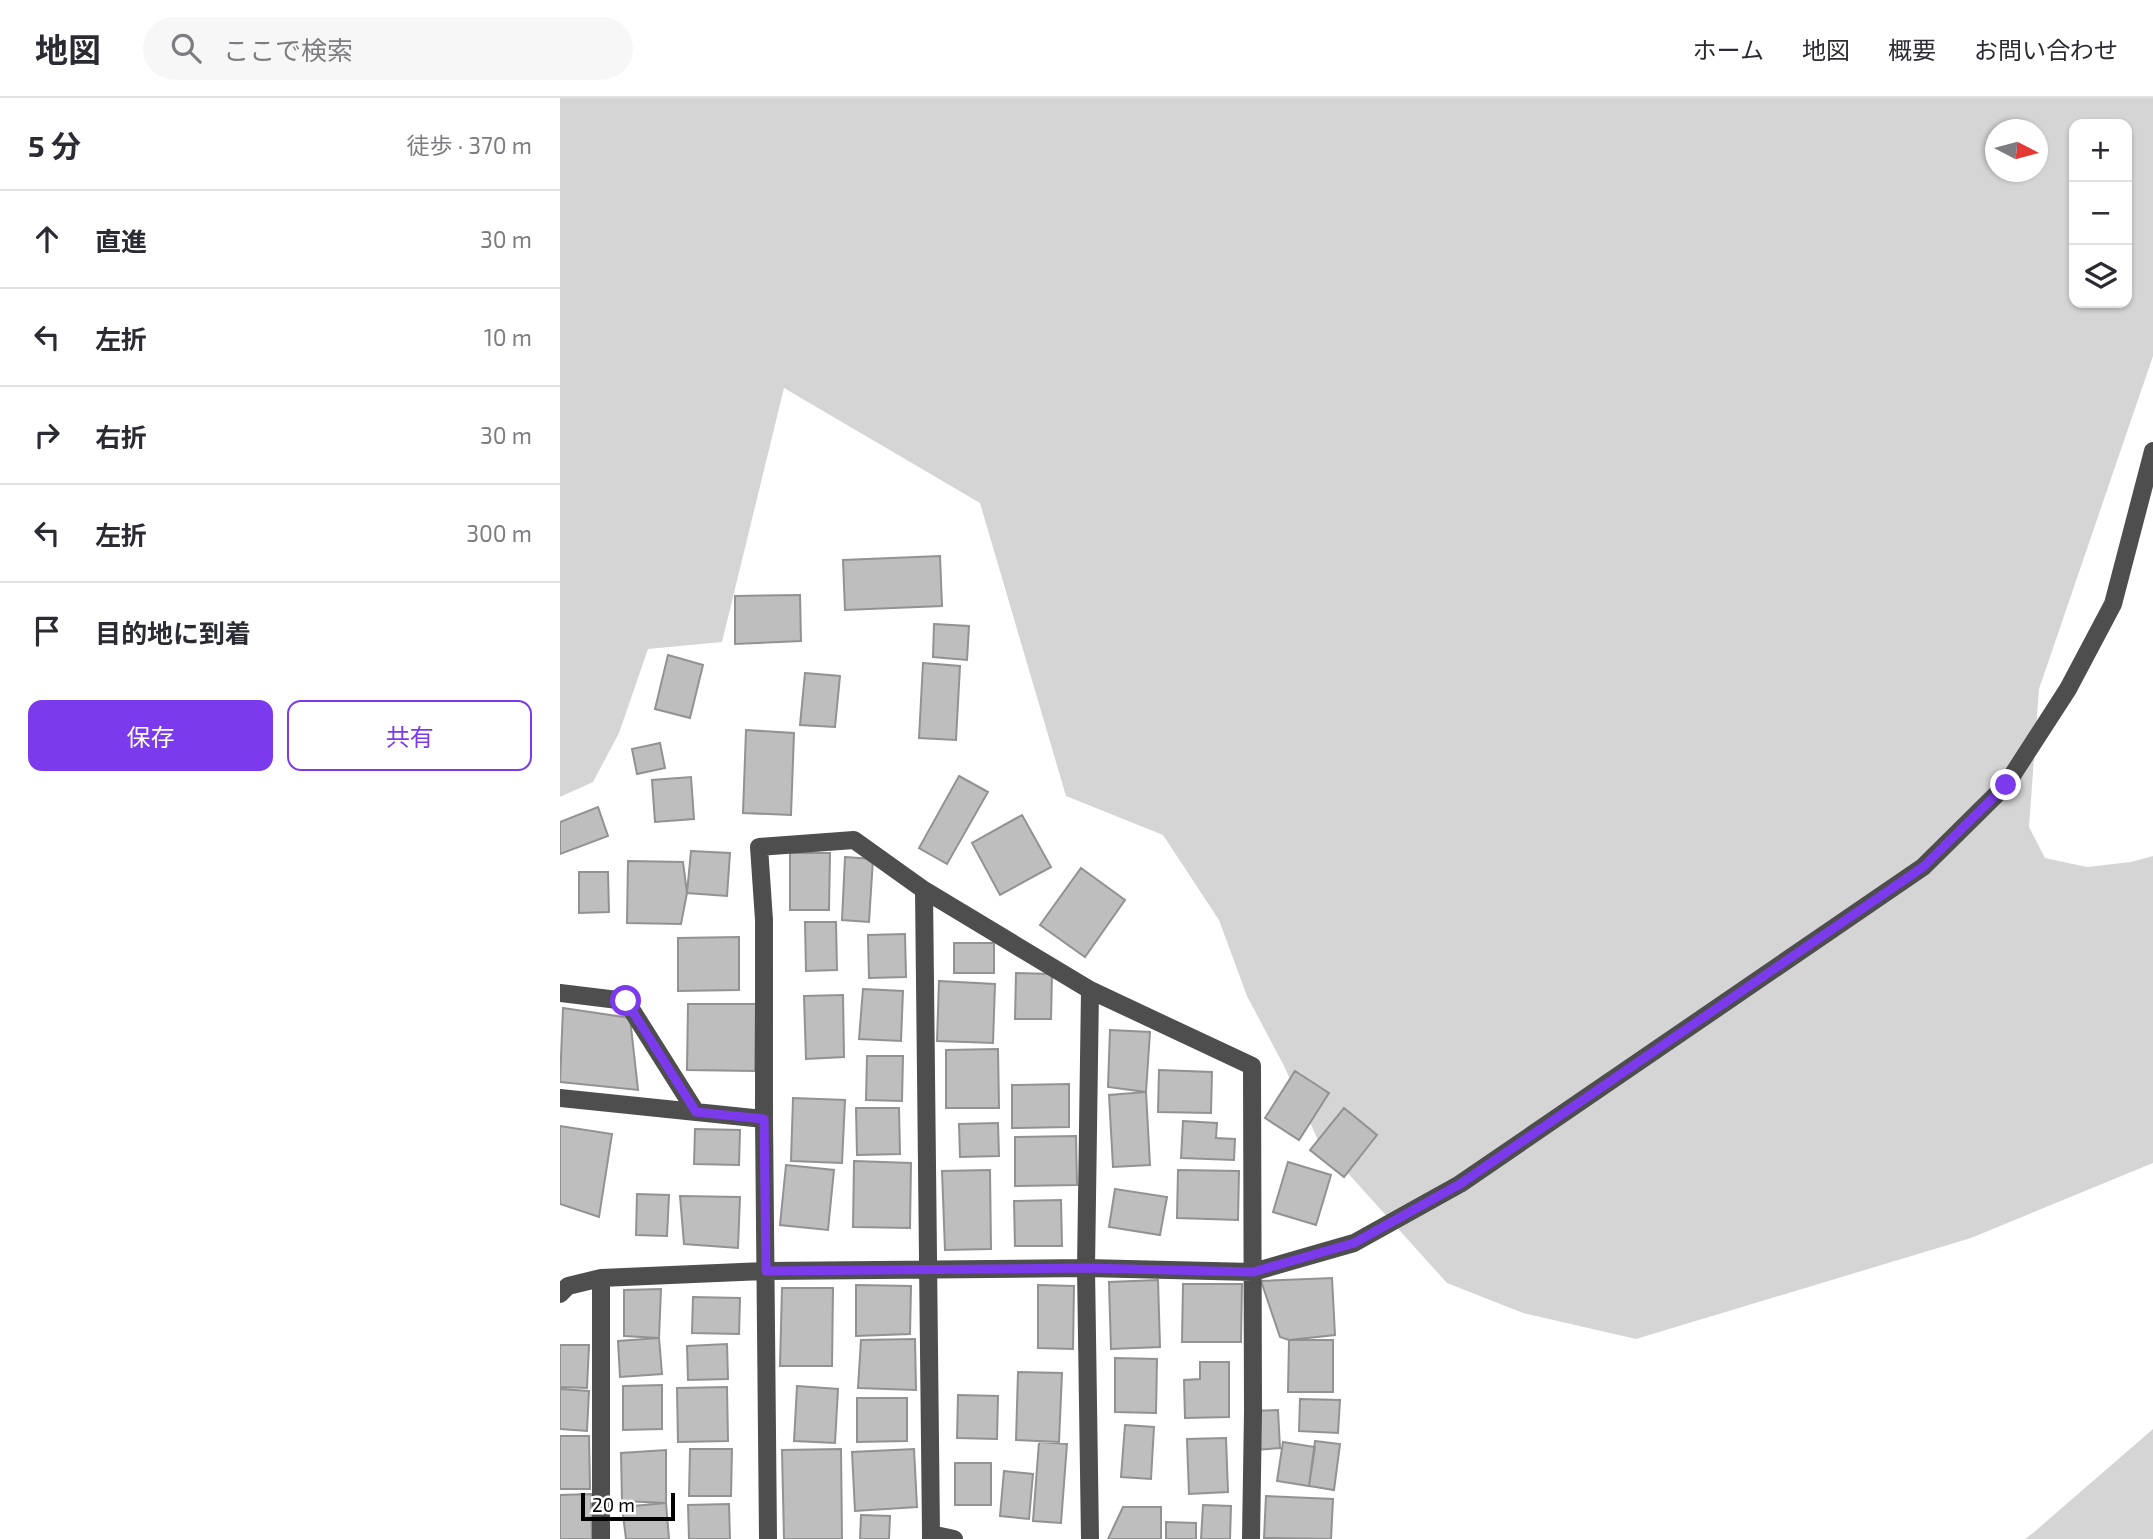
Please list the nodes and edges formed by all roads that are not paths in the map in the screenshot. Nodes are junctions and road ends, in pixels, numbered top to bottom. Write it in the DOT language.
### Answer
graph roads {
  1 [pos="2153,451"];
  2 [pos="924,890"];
  3 [pos="1090,990"];
  4 [pos="560,993"];
  5 [pos="560,1098"];
  6 [pos="696,1112"];
  7 [pos="764,1119"];
  8 [pos="1086,1268"];
  9 [pos="766,1271"];
  10 [pos="929,1271"];
  11 [pos="1253,1272"];
  12 [pos="601,1278"];
  13 [pos="560,1294"];
  14 [pos="931,1536"];
  15 [pos="601,1539"];
  16 [pos="768,1539"];
  17 [pos="954,1539"];
  18 [pos="1090,1539"];
  19 [pos="1251,1539"];
  1 -- 11 [label="street"];
  2 -- 3 [label="street"];
  2 -- 7 [label="street"];
  2 -- 10 [label="street"];
  3 -- 8 [label="street"];
  3 -- 11 [label="street"];
  4 -- 6 [label="street"];
  5 -- 6 [label="street"];
  6 -- 7 [label="street"];
  7 -- 9 [label="street"];
  8 -- 10 [label="street"];
  8 -- 11 [label="street"];
  8 -- 18 [label="street"];
  9 -- 10 [label="street"];
  9 -- 12 [label="street"];
  9 -- 16 [label="street"];
  10 -- 14 [label="street"];
  11 -- 19 [label="street"];
  12 -- 13 [label="street"];
  12 -- 15 [label="street"];
  14 -- 17 [label="street"];
}
